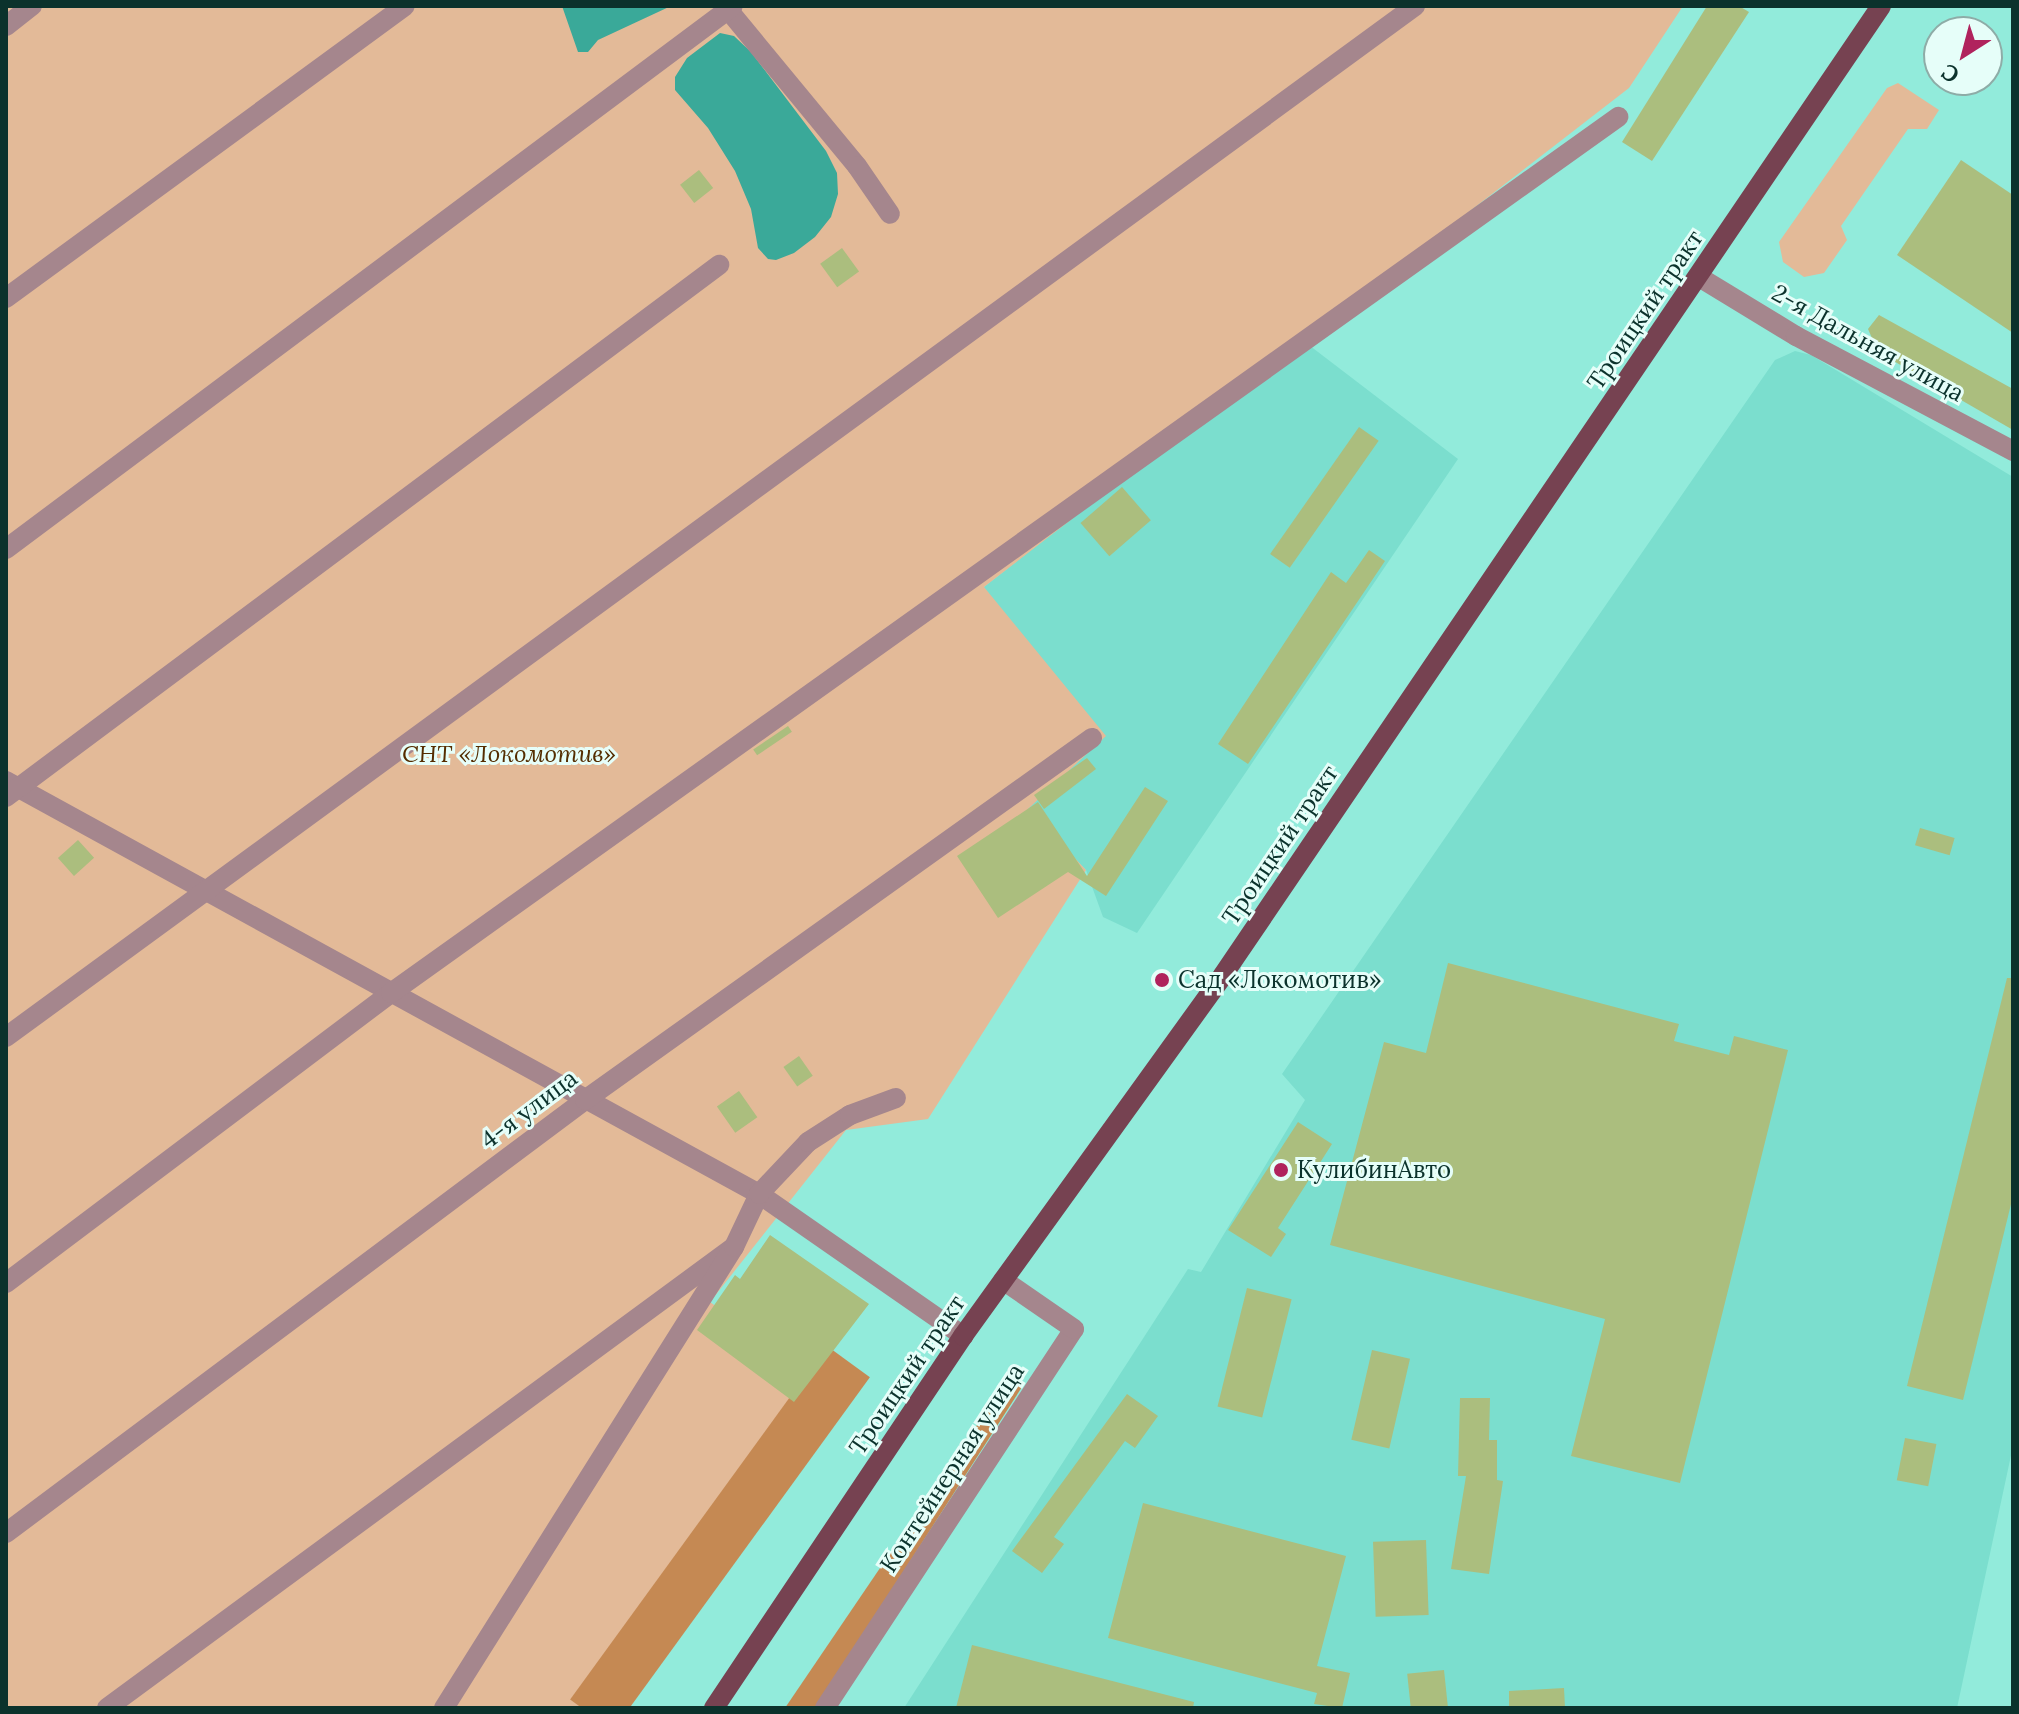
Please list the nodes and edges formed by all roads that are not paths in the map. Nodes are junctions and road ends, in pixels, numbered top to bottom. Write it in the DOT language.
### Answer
graph roads {
  1 [pos="32,6"];
  2 [pos="405,6"];
  3 [pos="1415,6"];
  4 [pos="1881,6"];
  5 [pos="729,7"];
  6 [pos="6,26"];
  7 [pos="1618,117"];
  8 [pos="890,214"];
  9 [pos="719,265"];
  10 [pos="1699,277"];
  11 [pos="6,298"];
  12 [pos="2013,451"];
  13 [pos="6,549"];
  14 [pos="1092,738"];
  15 [pos="10,789"];
  16 [pos="205,890"];
  17 [pos="391,993"];
  18 [pos="6,1037"];
  19 [pos="896,1098"];
  20 [pos="585,1100"];
  21 [pos="759,1194"];
  22 [pos="734,1247"];
  23 [pos="1003,1280"];
  24 [pos="6,1283"];
  25 [pos="963,1336"];
  26 [pos="6,1533"];
  27 [pos="107,1708"];
  28 [pos="444,1708"];
  29 [pos="714,1708"];
  30 [pos="825,1708"];
  1 -- 6 [label="street"];
  2 -- 11 [label="street"];
  3 -- 16 [label="street"];
  4 -- 10 [label="main road, Троицкий тракт"];
  5 -- 8 [label="street"];
  5 -- 13 [label="street"];
  7 -- 17 [label="street"];
  9 -- 15 [label="street"];
  10 -- 12 [label="street, 2-я Дальняя улица"];
  10 -- 23 [label="main road, Троицкий тракт"];
  14 -- 20 [label="street, 4-я улица"];
  15 -- 16 [label="street"];
  16 -- 17 [label="street"];
  16 -- 18 [label="street"];
  17 -- 20 [label="street"];
  17 -- 24 [label="street"];
  19 -- 21 [label="street"];
  20 -- 21 [label="street"];
  20 -- 26 [label="street, 4-я улица"];
  21 -- 22 [label="street"];
  21 -- 25 [label="street"];
  22 -- 27 [label="street"];
  22 -- 28 [label="street"];
  23 -- 25 [label="main road, Троицкий тракт"];
  23 -- 30 [label="street, Контейнерная улица"];
  25 -- 29 [label="main road, Троицкий тракт"];
}
